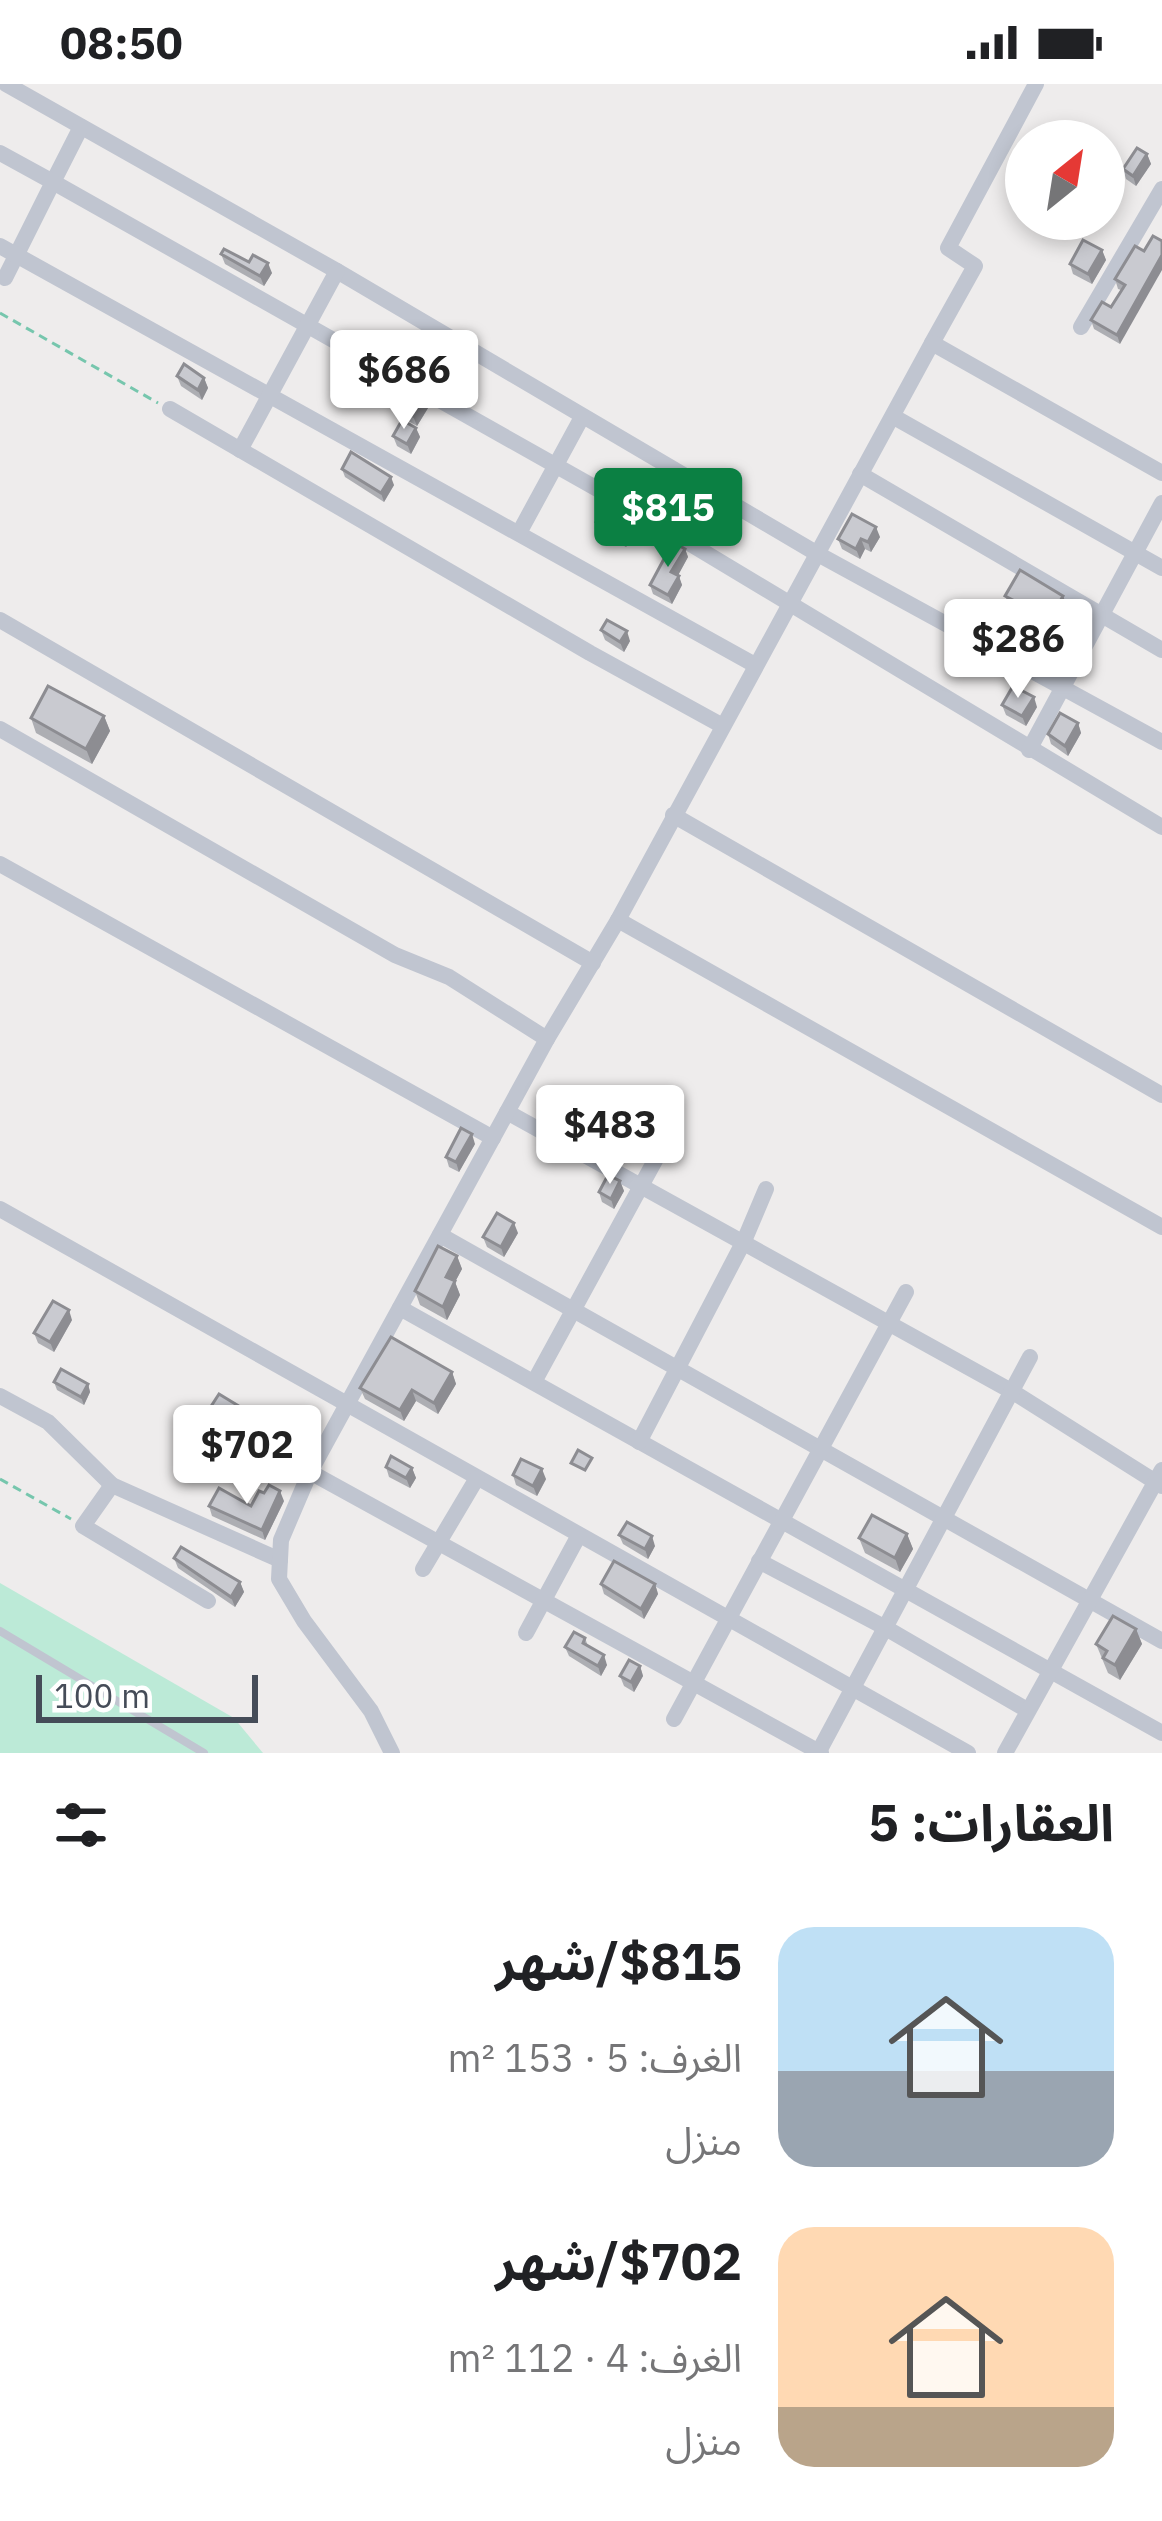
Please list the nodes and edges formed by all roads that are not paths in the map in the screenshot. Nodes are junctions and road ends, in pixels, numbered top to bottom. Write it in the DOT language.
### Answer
graph roads {
  1 [pos="6,84"];
  2 [pos="1036,84"];
  3 [pos="80,127"];
  4 [pos="0,153"];
  5 [pos="53,182"];
  6 [pos="1162,189"];
  7 [pos="0,246"];
  8 [pos="18,255"];
  9 [pos="337,271"];
  10 [pos="5,278"];
  11 [pos="308,325"];
  12 [pos="1081,327"];
  13 [pos="932,343"];
  14 [pos="268,394"];
  15 [pos="170,410"];
  16 [pos="582,417"];
  17 [pos="894,417"];
  18 [pos="240,450"];
  19 [pos="555,466"];
  20 [pos="1162,472"];
  21 [pos="860,474"];
  22 [pos="1162,502"];
  23 [pos="519,533"];
  24 [pos="816,553"];
  25 [pos="1134,553"];
  26 [pos="1162,568"];
  27 [pos="790,601"];
  28 [pos="1100,615"];
  29 [pos="0,620"];
  30 [pos="1162,650"];
  31 [pos="755,665"];
  32 [pos="1063,685"];
  33 [pos="721,725"];
  34 [pos="0,729"];
  35 [pos="1162,742"];
  36 [pos="1029,750"];
  37 [pos="673,815"];
  38 [pos="1162,827"];
  39 [pos="0,864"];
  40 [pos="618,920"];
  41 [pos="593,963"];
  42 [pos="547,1039"];
  43 [pos="1162,1095"];
  44 [pos="507,1112"];
  45 [pos="493,1138"];
  46 [pos="658,1155"];
  47 [pos="642,1185"];
  48 [pos="766,1189"];
  49 [pos="0,1209"];
  50 [pos="1162,1227"];
  51 [pos="440,1235"];
  52 [pos="744,1241"];
  53 [pos="906,1292"];
  54 [pos="400,1308"];
  55 [pos="577,1309"];
  56 [pos="890,1323"];
  57 [pos="1030,1358"];
  58 [pos="678,1366"];
  59 [pos="534,1382"];
  60 [pos="1013,1392"];
  61 [pos="0,1396"];
  62 [pos="347,1405"];
  63 [pos="640,1442"];
  64 [pos="824,1448"];
  65 [pos="310,1472"];
  66 [pos="478,1478"];
  67 [pos="1160,1480"];
  68 [pos="112,1485"];
  69 [pos="945,1517"];
  70 [pos="782,1521"];
  71 [pos="579,1535"];
  72 [pos="438,1542"];
  73 [pos="280,1560"];
  74 [pos="759,1561"];
  75 [pos="423,1569"];
  76 [pos="903,1589"];
  77 [pos="1088,1599"];
  78 [pos="544,1600"];
  79 [pos="208,1601"];
  80 [pos="726,1617"];
  81 [pos="884,1627"];
  82 [pos="0,1631"];
  83 [pos="526,1634"];
  84 [pos="1162,1641"];
  85 [pos="1050,1670"];
  86 [pos="695,1683"];
  87 [pos="851,1688"];
  88 [pos="1027,1711"];
  89 [pos="674,1719"];
  90 [pos="1162,1733"];
  91 [pos="819,1752"];
  92 [pos="203,1753"];
  93 [pos="392,1753"];
  94 [pos="968,1753"];
  95 [pos="1005,1753"];
  1 -- 3 [label="street"];
  2 -- 13 [label="street"];
  3 -- 5 [label="street"];
  3 -- 9 [label="street"];
  4 -- 5 [label="street"];
  5 -- 8 [label="street"];
  5 -- 11 [label="street"];
  6 -- 12 [label="street"];
  7 -- 8 [label="street"];
  8 -- 10 [label="street"];
  8 -- 14 [label="street"];
  9 -- 11 [label="street"];
  9 -- 16 [label="street"];
  11 -- 14 [label="street"];
  11 -- 19 [label="street"];
  13 -- 17 [label="street"];
  13 -- 20 [label="street"];
  14 -- 18 [label="street"];
  14 -- 23 [label="street"];
  15 -- 18 [label="street"];
  16 -- 19 [label="street"];
  16 -- 24 [label="street"];
  17 -- 21 [label="street"];
  17 -- 25 [label="street"];
  18 -- 33 [label="street"];
  19 -- 23 [label="street"];
  19 -- 27 [label="street"];
  21 -- 24 [label="street"];
  21 -- 28 [label="street"];
  22 -- 25 [label="street"];
  23 -- 31 [label="street"];
  24 -- 27 [label="street"];
  24 -- 32 [label="street"];
  25 -- 26 [label="street"];
  25 -- 28 [label="street"];
  27 -- 31 [label="street"];
  27 -- 36 [label="street"];
  28 -- 30 [label="street"];
  28 -- 32 [label="street"];
  29 -- 41 [label="street"];
  31 -- 33 [label="street"];
  32 -- 35 [label="street"];
  32 -- 36 [label="street"];
  33 -- 37 [label="street"];
  34 -- 42 [label="street"];
  36 -- 38 [label="street"];
  37 -- 40 [label="street"];
  37 -- 43 [label="street"];
  39 -- 45 [label="street"];
  40 -- 41 [label="street"];
  40 -- 50 [label="street"];
  41 -- 42 [label="street"];
  42 -- 44 [label="street"];
  44 -- 45 [label="street"];
  44 -- 47 [label="street"];
  45 -- 51 [label="street"];
  46 -- 47 [label="street"];
  47 -- 52 [label="street"];
  47 -- 55 [label="street"];
  48 -- 52 [label="street"];
  49 -- 62 [label="street"];
  51 -- 54 [label="street"];
  51 -- 55 [label="street"];
  52 -- 56 [label="street"];
  52 -- 58 [label="street"];
  53 -- 56 [label="street"];
  54 -- 59 [label="street"];
  54 -- 62 [label="street"];
  55 -- 58 [label="street"];
  55 -- 59 [label="street"];
  56 -- 60 [label="street"];
  56 -- 64 [label="street"];
  57 -- 60 [label="street"];
  58 -- 63 [label="street"];
  58 -- 64 [label="street"];
  59 -- 63 [label="street"];
  60 -- 67 [label="street"];
  60 -- 69 [label="street"];
  61 -- 68 [label="street"];
  62 -- 65 [label="street"];
  62 -- 66 [label="street"];
  63 -- 70 [label="street"];
  64 -- 69 [label="street"];
  64 -- 70 [label="street"];
  65 -- 72 [label="street"];
  65 -- 73 [label="street"];
  66 -- 71 [label="street"];
  66 -- 72 [label="street"];
  67 -- 77 [label="street"];
  68 -- 73 [label="street"];
  68 -- 79 [label="street"];
  69 -- 76 [label="street"];
  69 -- 77 [label="street"];
  70 -- 74 [label="street"];
  70 -- 76 [label="street"];
  71 -- 78 [label="street"];
  71 -- 80 [label="street"];
  72 -- 75 [label="street"];
  72 -- 78 [label="street"];
  73 -- 93 [label="street"];
  74 -- 80 [label="street"];
  74 -- 81 [label="street"];
  76 -- 81 [label="street"];
  76 -- 85 [label="street"];
  77 -- 84 [label="street"];
  77 -- 85 [label="street"];
  78 -- 83 [label="street"];
  78 -- 86 [label="street"];
  80 -- 86 [label="street"];
  80 -- 87 [label="street"];
  81 -- 87 [label="street"];
  81 -- 88 [label="street"];
  82 -- 92 [label="lane"];
  85 -- 88 [label="street"];
  85 -- 90 [label="street"];
  86 -- 89 [label="street"];
  86 -- 91 [label="street"];
  87 -- 91 [label="street"];
  87 -- 94 [label="street"];
  88 -- 95 [label="street"];
}
